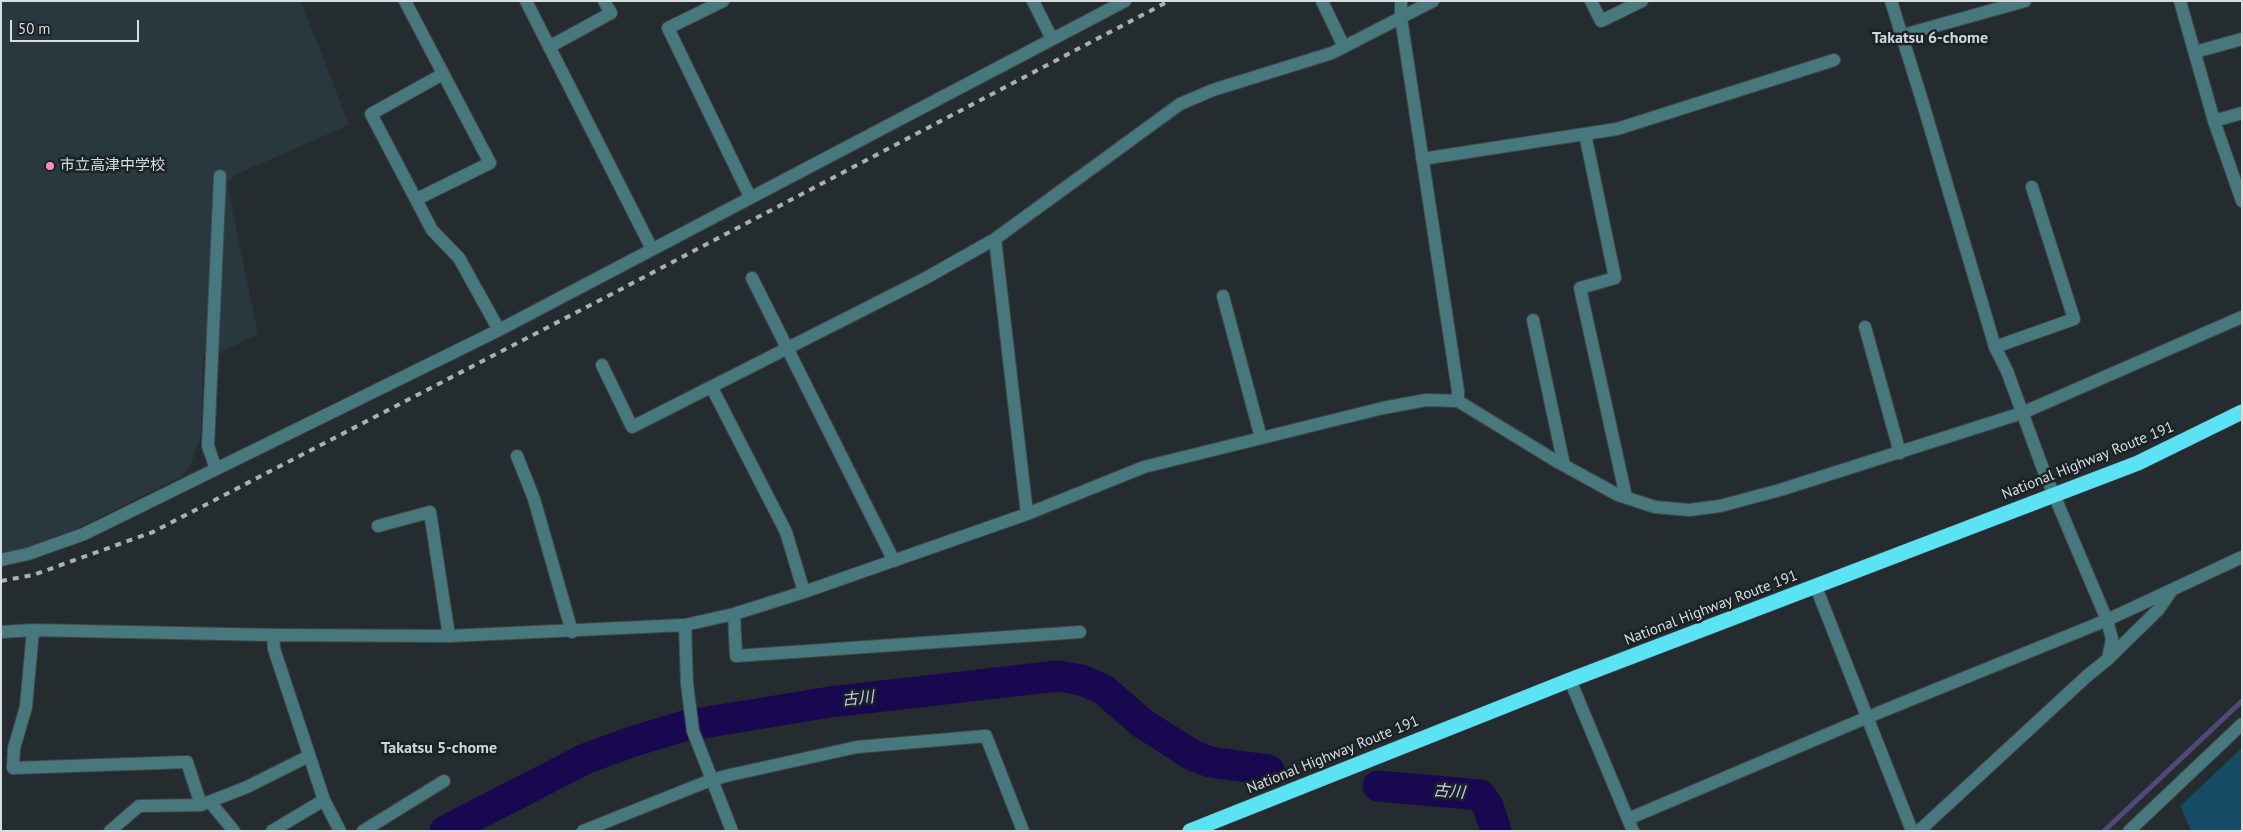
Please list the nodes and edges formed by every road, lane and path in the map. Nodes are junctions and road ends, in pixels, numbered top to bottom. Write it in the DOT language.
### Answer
graph roads {
  1 [pos="405,1"];
  2 [pos="526,1"];
  3 [pos="604,1"];
  4 [pos="723,1"];
  5 [pos="1033,1"];
  6 [pos="1125,1"];
  7 [pos="1322,1"];
  8 [pos="1401,1"];
  9 [pos="1433,1"];
  10 [pos="1591,1"];
  11 [pos="1642,1"];
  12 [pos="1891,1"];
  13 [pos="2025,1"];
  14 [pos="2180,1"];
  15 [pos="1401,18"];
  16 [pos="1903,35"];
  17 [pos="2242,38"];
  18 [pos="1052,39"];
  19 [pos="549,46"];
  20 [pos="1344,47"];
  21 [pos="2195,52"];
  22 [pos="1834,60"];
  23 [pos="443,74"];
  24 [pos="2242,113"];
  25 [pos="2214,121"];
  26 [pos="1585,134"];
  27 [pos="1422,159"];
  28 [pos="220,176"];
  29 [pos="2032,187"];
  30 [pos="750,197"];
  31 [pos="418,199"];
  32 [pos="2242,201"];
  33 [pos="995,239"];
  34 [pos="652,249"];
  35 [pos="752,278"];
  36 [pos="1223,296"];
  37 [pos="2242,317"];
  38 [pos="1533,320"];
  39 [pos="1865,327"];
  40 [pos="499,330"];
  41 [pos="787,346"];
  42 [pos="1995,347"];
  43 [pos="602,365"];
  44 [pos="712,388"];
  45 [pos="1458,401"];
  46 [pos="2242,412"];
  47 [pos="2022,413"];
  48 [pos="1261,438"];
  49 [pos="1900,453"];
  50 [pos="517,456"];
  51 [pos="1564,465"];
  52 [pos="216,469"];
  53 [pos="2055,495"];
  54 [pos="1626,497"];
  55 [pos="1028,514"];
  56 [pos="378,526"];
  57 [pos="2242,557"];
  58 [pos="1,560"];
  59 [pos="894,561"];
  60 [pos="1816,587"];
  61 [pos="2174,588"];
  62 [pos="804,592"];
  63 [pos="734,614"];
  64 [pos="2107,620"];
  65 [pos="685,625"];
  66 [pos="33,630"];
  67 [pos="1,632"];
  68 [pos="572,632"];
  69 [pos="1080,632"];
  70 [pos="273,635"];
  71 [pos="449,636"];
  72 [pos="2108,660"];
  73 [pos="1570,680"];
  74 [pos="1868,717"];
  75 [pos="2242,724"];
  76 [pos="309,756"];
  77 [pos="711,780"];
  78 [pos="444,781"];
  79 [pos="324,800"];
  80 [pos="206,803"];
  81 [pos="1631,825"];
  82 [pos="110,831"];
  83 [pos="234,831"];
  84 [pos="272,831"];
  85 [pos="340,831"];
  86 [pos="363,831"];
  87 [pos="583,831"];
  88 [pos="732,831"];
  89 [pos="1023,831"];
  90 [pos="1190,831"];
  91 [pos="1912,831"];
  92 [pos="1919,831"];
  93 [pos="2129,831"];
  1 -- 23 [label="street"];
  2 -- 19 [label="street"];
  3 -- 19 [label="street"];
  4 -- 30 [label="street"];
  5 -- 18 [label="street"];
  6 -- 18 [label="street"];
  7 -- 20 [label="street"];
  8 -- 15 [label="street"];
  9 -- 15 [label="street"];
  10 -- 11 [label="street"];
  12 -- 16 [label="street"];
  13 -- 16 [label="street"];
  14 -- 21 [label="street"];
  15 -- 20 [label="street"];
  15 -- 27 [label="street"];
  16 -- 42 [label="street"];
  17 -- 21 [label="street"];
  18 -- 30 [label="street"];
  19 -- 34 [label="street"];
  20 -- 33 [label="street"];
  21 -- 25 [label="street"];
  22 -- 26 [label="street"];
  23 -- 31 [label="street"];
  23 -- 31 [label="street"];
  24 -- 25 [label="street"];
  25 -- 32 [label="street"];
  26 -- 27 [label="street"];
  26 -- 54 [label="street"];
  27 -- 45 [label="street"];
  28 -- 52 [label="street"];
  29 -- 42 [label="street"];
  30 -- 34 [label="street"];
  31 -- 40 [label="street"];
  33 -- 41 [label="street"];
  33 -- 55 [label="street"];
  34 -- 40 [label="street"];
  35 -- 41 [label="street"];
  36 -- 48 [label="street"];
  37 -- 47 [label="street"];
  38 -- 51 [label="street"];
  39 -- 49 [label="street"];
  40 -- 52 [label="street"];
  41 -- 44 [label="street"];
  41 -- 59 [label="street"];
  42 -- 47 [label="street"];
  43 -- 44 [label="street"];
  44 -- 62 [label="street"];
  45 -- 48 [label="street"];
  45 -- 51 [label="street"];
  46 -- 53 [label="highway, National Highway Route 191"];
  47 -- 49 [label="street"];
  47 -- 53 [label="street"];
  48 -- 55 [label="street"];
  49 -- 54 [label="street"];
  50 -- 68 [label="street"];
  51 -- 54 [label="street"];
  52 -- 58 [label="street"];
  53 -- 60 [label="highway, National Highway Route 191"];
  53 -- 64 [label="street"];
  55 -- 59 [label="street"];
  56 -- 71 [label="street"];
  57 -- 61 [label="street"];
  59 -- 62 [label="street"];
  60 -- 73 [label="highway, National Highway Route 191"];
  60 -- 74 [label="street"];
  61 -- 64 [label="street"];
  61 -- 72 [label="street"];
  62 -- 63 [label="street"];
  63 -- 65 [label="street"];
  63 -- 69 [label="street"];
  64 -- 72 [label="street"];
  64 -- 74 [label="street"];
  65 -- 68 [label="street"];
  65 -- 77 [label="street"];
  66 -- 67 [label="street"];
  66 -- 70 [label="street"];
  66 -- 80 [label="street"];
  68 -- 71 [label="street"];
  70 -- 71 [label="street"];
  70 -- 76 [label="street"];
  72 -- 92 [label="street"];
  73 -- 81 [label="street"];
  73 -- 90 [label="highway, National Highway Route 191"];
  74 -- 81 [label="street"];
  74 -- 91 [label="street"];
  75 -- 93 [label="street"];
  76 -- 79 [label="street"];
  76 -- 80 [label="street"];
  77 -- 87 [label="street"];
  77 -- 88 [label="street"];
  77 -- 89 [label="street"];
  78 -- 86 [label="street"];
  79 -- 84 [label="street"];
  79 -- 85 [label="street"];
  80 -- 82 [label="street"];
  80 -- 83 [label="street"];
}
